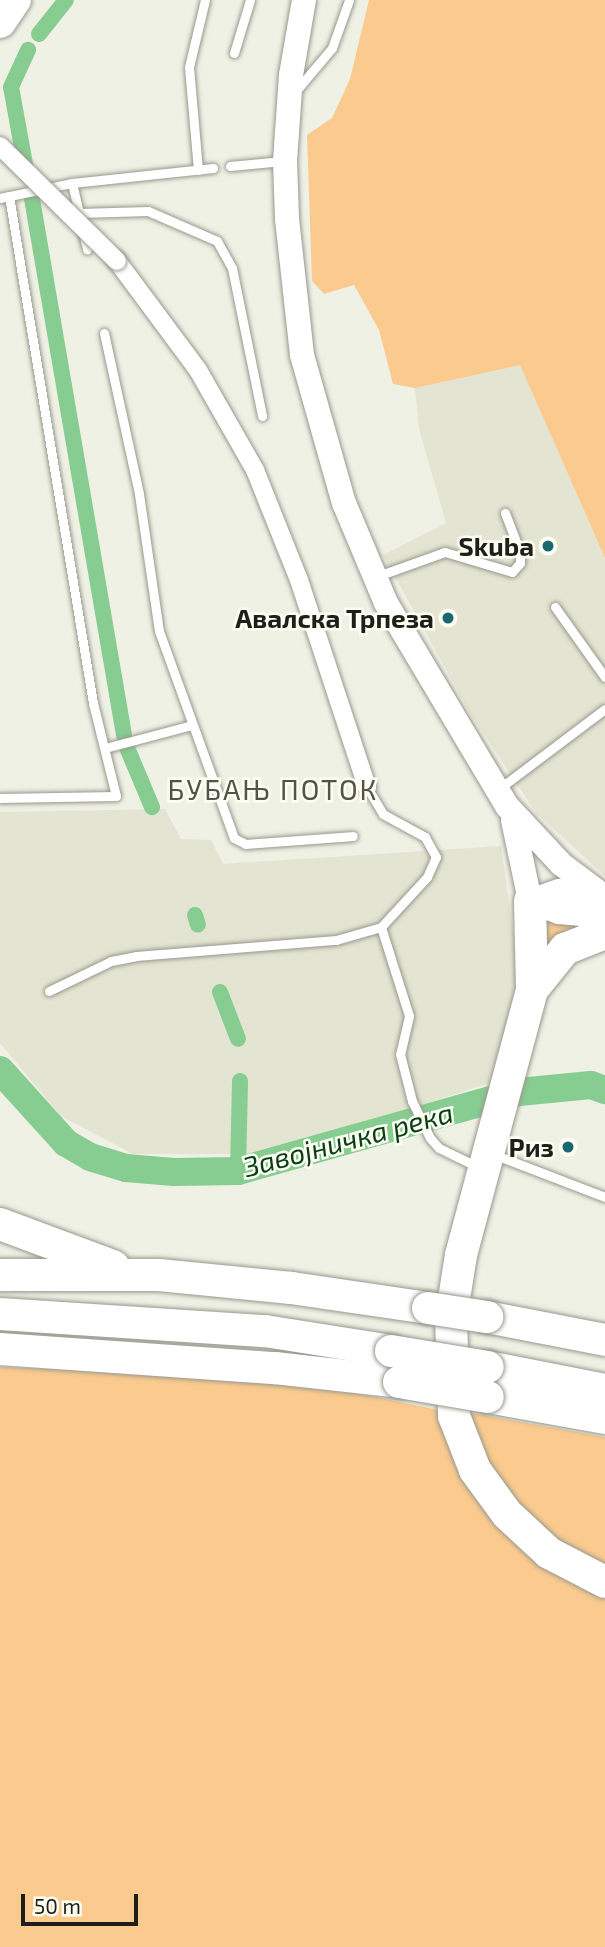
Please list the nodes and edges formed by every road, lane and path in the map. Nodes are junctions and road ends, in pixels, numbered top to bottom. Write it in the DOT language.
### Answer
graph roads {
  1 [pos="15,0"];
  2 [pos="205,0"];
  3 [pos="250,0"];
  4 [pos="304,0"];
  5 [pos="349,0"];
  6 [pos="0,22"];
  7 [pos="234,52"];
  8 [pos="290,97"];
  9 [pos="0,146"];
  10 [pos="285,161"];
  11 [pos="230,166"];
  12 [pos="212,168"];
  13 [pos="198,170"];
  14 [pos="72,183"];
  15 [pos="4,197"];
  16 [pos="79,213"];
  17 [pos="87,250"];
  18 [pos="104,332"];
  19 [pos="262,416"];
  20 [pos="505,513"];
  21 [pos="374,578"];
  22 [pos="555,607"];
  23 [pos="605,677"];
  24 [pos="605,709"];
  25 [pos="192,725"];
  26 [pos="105,748"];
  27 [pos="367,787"];
  28 [pos="503,798"];
  29 [pos="0,799"];
  30 [pos="353,836"];
  31 [pos="605,897"];
  32 [pos="530,901"];
  33 [pos="605,916"];
  34 [pos="381,927"];
  35 [pos="605,933"];
  36 [pos="532,990"];
  37 [pos="49,991"];
  38 [pos="488,1162"];
  39 [pos="605,1197"];
  40 [pos="0,1224"];
  41 [pos="0,1275"];
  42 [pos="159,1275"];
  43 [pos="0,1314"];
  44 [pos="605,1340"];
  45 [pos="0,1349"];
  46 [pos="488,1382"];
  47 [pos="605,1390"];
  48 [pos="605,1418"];
  49 [pos="605,1582"];
  1 -- 6 [label="highway"];
  2 -- 13 [label="lane"];
  3 -- 7 [label="lane"];
  4 -- 8 [label="main road"];
  5 -- 8 [label="lane"];
  8 -- 10 [label="main road"];
  9 -- 27 [label="street, bridge"];
  10 -- 11 [label="lane"];
  10 -- 21 [label="main road"];
  12 -- 13 [label="lane"];
  13 -- 14 [label="lane"];
  14 -- 15 [label="lane"];
  14 -- 16 [label="lane"];
  15 -- 26 [label="lane"];
  16 -- 17 [label="lane"];
  16 -- 19 [label="lane"];
  18 -- 25 [label="lane"];
  20 -- 21 [label="lane"];
  21 -- 28 [label="main road"];
  22 -- 23 [label="lane"];
  24 -- 28 [label="lane"];
  25 -- 26 [label="lane"];
  25 -- 30 [label="lane"];
  26 -- 29 [label="lane"];
  27 -- 34 [label="lane"];
  28 -- 31 [label="main road"];
  28 -- 32 [label="main road"];
  31 -- 32 [label="main road"];
  32 -- 33 [label="main road"];
  32 -- 36 [label="highway"];
  34 -- 37 [label="lane"];
  34 -- 38 [label="lane"];
  35 -- 36 [label="highway"];
  36 -- 38 [label="highway"];
  38 -- 39 [label="lane"];
  38 -- 49 [label="highway"];
  40 -- 42 [label="highway"];
  41 -- 42 [label="highway"];
  42 -- 44 [label="highway, bridge"];
  43 -- 46 [label="highway, bridge"];
  45 -- 46 [label="highway, bridge"];
  46 -- 47 [label="highway"];
  46 -- 48 [label="highway"];
}
